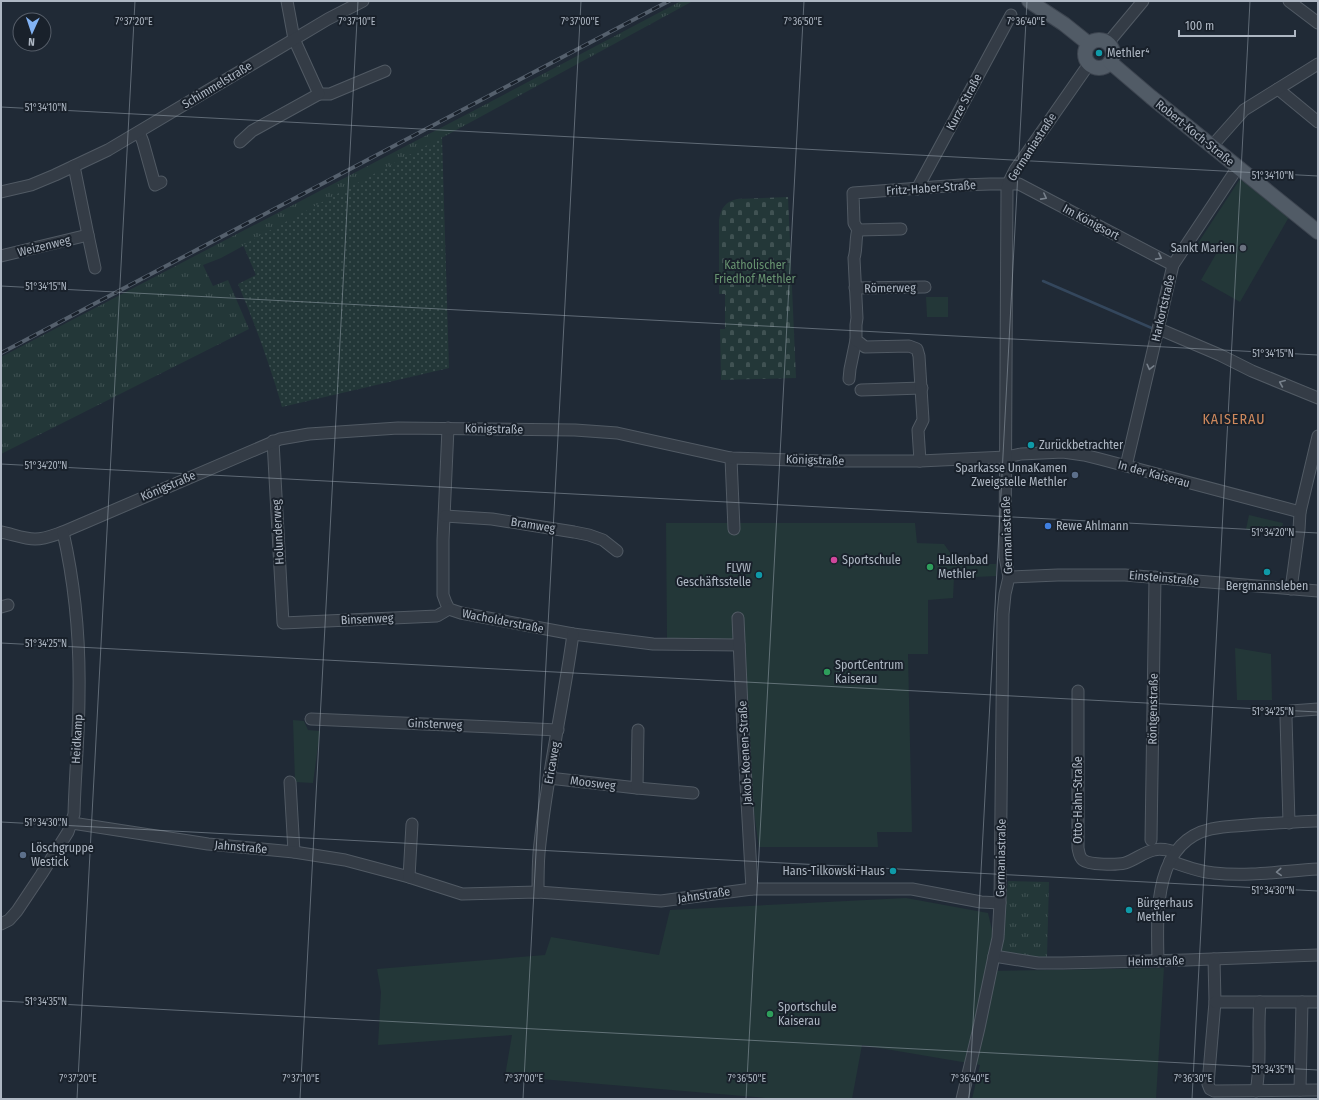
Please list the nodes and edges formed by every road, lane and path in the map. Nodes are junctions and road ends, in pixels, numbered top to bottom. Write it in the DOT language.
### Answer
graph roads {
  1 [pos="288,1"];
  2 [pos="363,1"];
  3 [pos="1029,1"];
  4 [pos="1143,1"];
  5 [pos="1289,1"];
  6 [pos="1011,15"];
  7 [pos="1318,23"];
  8 [pos="294,39"];
  9 [pos="1108,43"];
  10 [pos="1089,44"];
  11 [pos="1110,62"];
  12 [pos="1089,64"];
  13 [pos="1318,64"];
  14 [pos="385,71"];
  15 [pos="1278,89"];
  16 [pos="318,94"];
  17 [pos="1317,119"];
  18 [pos="139,132"];
  19 [pos="240,142"];
  20 [pos="1212,146"];
  21 [pos="74,166"];
  22 [pos="1238,167"];
  23 [pos="161,182"];
  24 [pos="1008,184"];
  25 [pos="917,189"];
  26 [pos="1,192"];
  27 [pos="853,193"];
  28 [pos="901,229"];
  29 [pos="858,230"];
  30 [pos="1318,232"];
  31 [pos="88,235"];
  32 [pos="1,256"];
  33 [pos="1173,265"];
  34 [pos="95,268"];
  35 [pos="924,287"];
  36 [pos="855,288"];
  37 [pos="1159,329"];
  38 [pos="856,340"];
  39 [pos="850,379"];
  40 [pos="922,388"];
  41 [pos="861,390"];
  42 [pos="1318,398"];
  43 [pos="448,428"];
  44 [pos="1318,436"];
  45 [pos="274,441"];
  46 [pos="1006,457"];
  47 [pos="731,458"];
  48 [pos="920,461"];
  49 [pos="1126,466"];
  50 [pos="1300,512"];
  51 [pos="445,516"];
  52 [pos="734,529"];
  53 [pos="1,532"];
  54 [pos="63,532"];
  55 [pos="617,551"];
  56 [pos="1009,577"];
  57 [pos="1154,577"];
  58 [pos="1291,589"];
  59 [pos="1318,592"];
  60 [pos="449,609"];
  61 [pos="738,618"];
  62 [pos="282,623"];
  63 [pos="573,634"];
  64 [pos="739,645"];
  65 [pos="1078,691"];
  66 [pos="1318,709"];
  67 [pos="312,719"];
  68 [pos="558,730"];
  69 [pos="638,730"];
  70 [pos="549,778"];
  71 [pos="290,782"];
  72 [pos="637,788"];
  73 [pos="692,793"];
  74 [pos="1318,821"];
  75 [pos="72,823"];
  76 [pos="1289,823"];
  77 [pos="412,824"];
  78 [pos="1151,840"];
  79 [pos="294,852"];
  80 [pos="1172,857"];
  81 [pos="1318,869"];
  82 [pos="409,878"];
  83 [pos="752,889"];
  84 [pos="538,892"];
  85 [pos="1000,903"];
  86 [pos="1,924"];
  87 [pos="1318,955"];
  88 [pos="994,956"];
  89 [pos="1214,959"];
  90 [pos="1158,961"];
  91 [pos="1215,1002"];
  92 [pos="1260,1002"];
  93 [pos="1302,1002"];
  94 [pos="1318,1002"];
  95 [pos="1300,1090"];
  96 [pos="1318,1090"];
  97 [pos="1256,1091"];
  98 [pos="962,1099"];
  1 -- 8 [label="street"];
  2 -- 8 [label="street, Schimmelstraße"];
  3 -- 10 [label="main road"];
  4 -- 9 [label="street"];
  5 -- 7 [label="street"];
  6 -- 25 [label="street, Kurze Straße"];
  8 -- 16 [label="street"];
  8 -- 18 [label="street, Schimmelstraße"];
  9 -- 10 [label="main road"];
  9 -- 11 [label="main road"];
  10 -- 12 [label="main road"];
  11 -- 12 [label="main road"];
  11 -- 20 [label="main road, Robert-Koch-Straße"];
  12 -- 24 [label="street, Germaniastraße"];
  13 -- 15 [label="street"];
  14 -- 16 [label="street"];
  15 -- 17 [label="street"];
  15 -- 20 [label="street"];
  16 -- 19 [label="street"];
  18 -- 21 [label="street, Schimmelstraße"];
  18 -- 23 [label="street"];
  20 -- 22 [label="main road, Robert-Koch-Straße"];
  21 -- 26 [label="street, Schimmelstraße"];
  21 -- 31 [label="street, Weizenweg"];
  22 -- 30 [label="main road, Robert-Koch-Straße"];
  22 -- 33 [label="street, Harkortstraße"];
  24 -- 25 [label="street, Fritz-Haber-Straße"];
  24 -- 33 [label="street, Im Königsort, one-way"];
  24 -- 46 [label="street, Germaniastraße"];
  25 -- 27 [label="street, Fritz-Haber-Straße"];
  27 -- 29 [label="street, Römerweg"];
  28 -- 29 [label="street"];
  29 -- 36 [label="street, Römerweg"];
  31 -- 32 [label="street, Weizenweg"];
  31 -- 34 [label="street, Weizenweg"];
  33 -- 37 [label="street, Harkortstraße"];
  35 -- 36 [label="street, Römerweg"];
  36 -- 38 [label="street, Römerweg"];
  42 -- 37 [label="street, one-way"];
  37 -- 49 [label="street, Harkortstraße, one-way"];
  38 -- 39 [label="street, Römerweg"];
  38 -- 40 [label="street"];
  40 -- 41 [label="street"];
  40 -- 48 [label="street"];
  43 -- 45 [label="street, Königstraße"];
  43 -- 47 [label="street, Königstraße"];
  43 -- 51 [label="street, Wacholderstraße"];
  44 -- 50 [label="street"];
  45 -- 54 [label="street, Königstraße"];
  45 -- 62 [label="street, Holunderweg"];
  46 -- 48 [label="street, Königstraße"];
  46 -- 49 [label="street, In der Kaiserau"];
  46 -- 56 [label="street, Germaniastraße"];
  47 -- 48 [label="street, Königstraße"];
  47 -- 52 [label="street"];
  49 -- 50 [label="street, In der Kaiserau"];
  50 -- 58 [label="street"];
  51 -- 55 [label="street, Bramweg"];
  51 -- 60 [label="street, Wacholderstraße"];
  53 -- 54 [label="street, Königstraße"];
  54 -- 75 [label="street, Heidkamp"];
  56 -- 57 [label="street, Einsteinstraße"];
  56 -- 85 [label="street, Germaniastraße"];
  57 -- 58 [label="street, Einsteinstraße"];
  57 -- 78 [label="street, Röntgenstraße"];
  58 -- 59 [label="street, Einsteinstraße"];
  60 -- 62 [label="street, Binsenweg"];
  60 -- 63 [label="street, Wacholderstraße"];
  61 -- 64 [label="street, Jakob-Koenen-Straße"];
  63 -- 64 [label="street, Wacholderstraße"];
  63 -- 68 [label="street, Ericaweg"];
  64 -- 83 [label="street, Jakob-Koenen-Straße"];
  65 -- 80 [label="street, Otto-Hahn-Straße"];
  66 -- 76 [label="street"];
  67 -- 68 [label="street, Ginsterweg"];
  68 -- 70 [label="street, Ericaweg"];
  69 -- 72 [label="street"];
  70 -- 72 [label="street, Moosweg"];
  70 -- 84 [label="street, Ericaweg"];
  71 -- 79 [label="street"];
  72 -- 73 [label="street, Moosweg"];
  74 -- 76 [label="street"];
  75 -- 79 [label="street, Jahnstraße"];
  75 -- 86 [label="street, Heidkamp"];
  76 -- 80 [label="street"];
  77 -- 82 [label="street"];
  79 -- 82 [label="street, Jahnstraße"];
  81 -- 80 [label="street, one-way"];
  80 -- 90 [label="street"];
  82 -- 84 [label="street, Jahnstraße"];
  83 -- 84 [label="street, Jahnstraße"];
  83 -- 85 [label="street, Jahnstraße"];
  85 -- 88 [label="street, Germaniastraße"];
  87 -- 89 [label="street, Heimstraße"];
  88 -- 90 [label="street, Heimstraße"];
  88 -- 98 [label="street, Germaniastraße"];
  89 -- 90 [label="street, Heimstraße"];
  89 -- 91 [label="street"];
  91 -- 92 [label="street"];
  91 -- 97 [label="street"];
  92 -- 93 [label="street"];
  92 -- 97 [label="street"];
  93 -- 94 [label="street"];
  93 -- 95 [label="street"];
  95 -- 96 [label="street"];
  95 -- 97 [label="street"];
}
